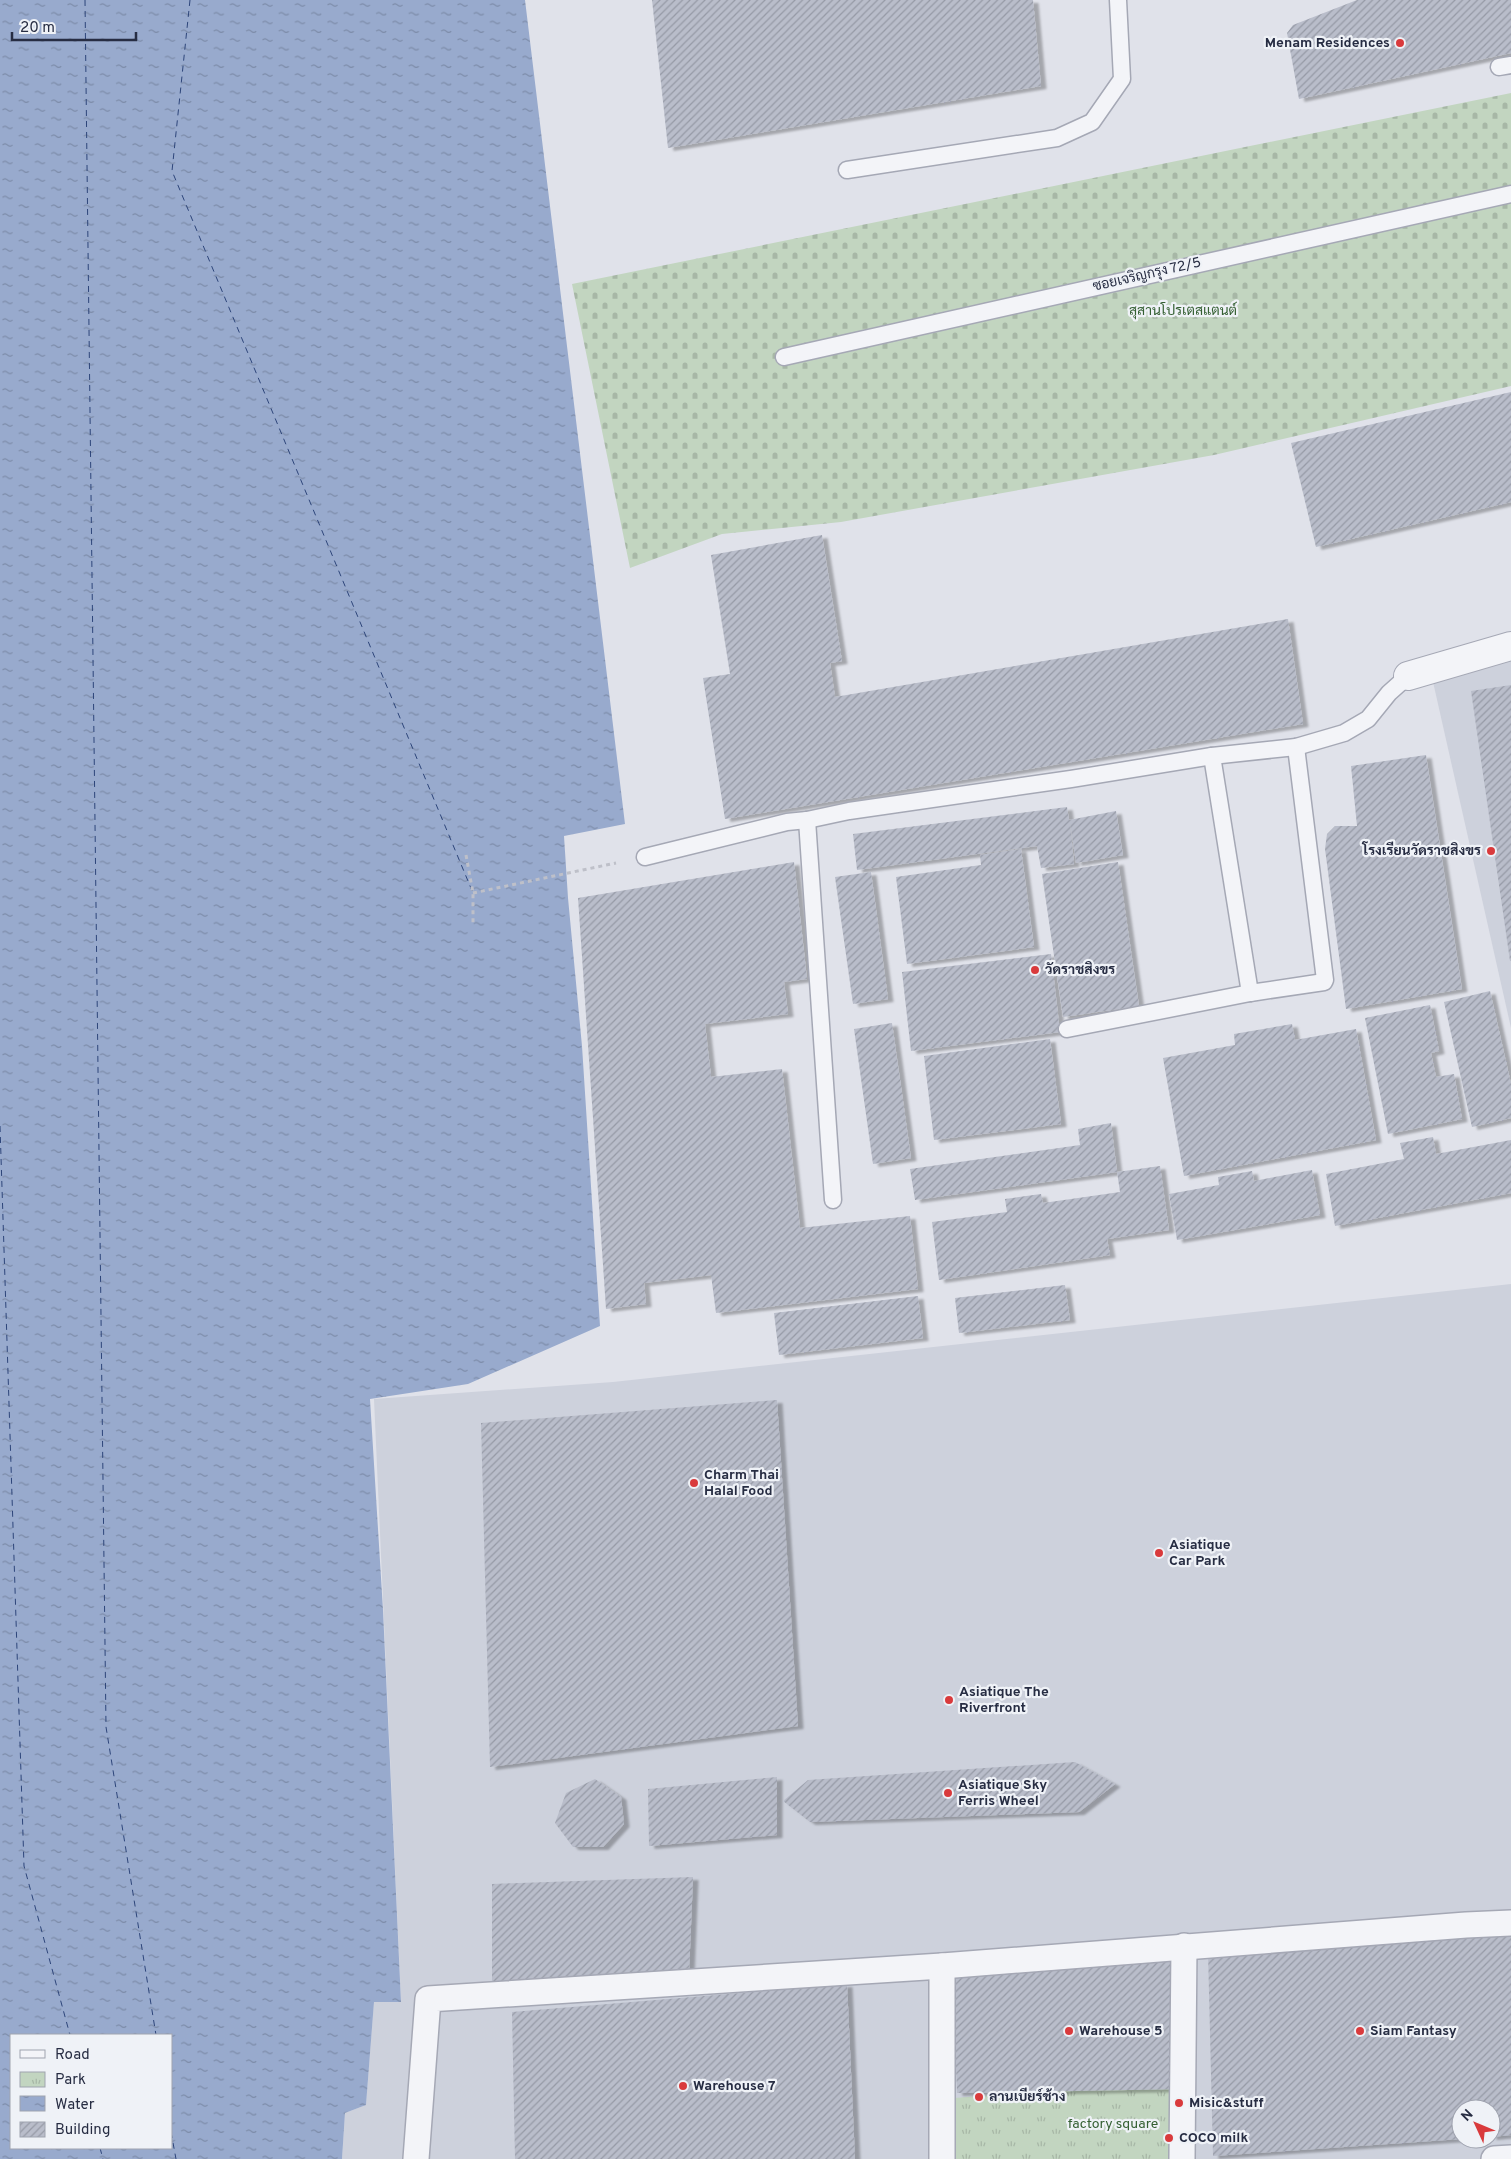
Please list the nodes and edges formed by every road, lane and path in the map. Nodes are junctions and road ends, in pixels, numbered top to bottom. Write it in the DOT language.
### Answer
graph roads {
  1 [pos="1118,0"];
  2 [pos="847,170"];
  3 [pos="1511,194"];
  4 [pos="784,357"];
  5 [pos="1511,646"];
  6 [pos="1408,676"];
  7 [pos="1296,747"];
  8 [pos="1212,756"];
  9 [pos="807,820"];
  10 [pos="466,855"];
  11 [pos="646,857"];
  12 [pos="472,893"];
  13 [pos="474,926"];
  14 [pos="1250,993"];
  15 [pos="1067,1029"];
  16 [pos="833,1200"];
  17 [pos="1511,1923"];
  18 [pos="1184,1946"];
  19 [pos="942,1966"];
  20 [pos="1511,2158"];
  21 [pos="416,2159"];
  22 [pos="942,2159"];
  23 [pos="1182,2159"];
  24 [pos="1494,2159"];
  1 -- 2 [label="lane"];
  3 -- 4 [label="lane, ซอยเจริญกรุง 72/5"];
  5 -- 6 [label="street"];
  6 -- 7 [label="lane"];
  7 -- 8 [label="lane"];
  7 -- 14 [label="lane"];
  8 -- 9 [label="lane"];
  8 -- 14 [label="lane"];
  9 -- 11 [label="lane"];
  9 -- 16 [label="lane"];
  10 -- 12 [label="path"];
  11 -- 12 [label="path"];
  12 -- 13 [label="path"];
  14 -- 15 [label="lane"];
  17 -- 18 [label="street"];
  18 -- 19 [label="street"];
  18 -- 23 [label="street"];
  19 -- 21 [label="street"];
  19 -- 22 [label="street"];
  20 -- 24 [label="street"];
}
